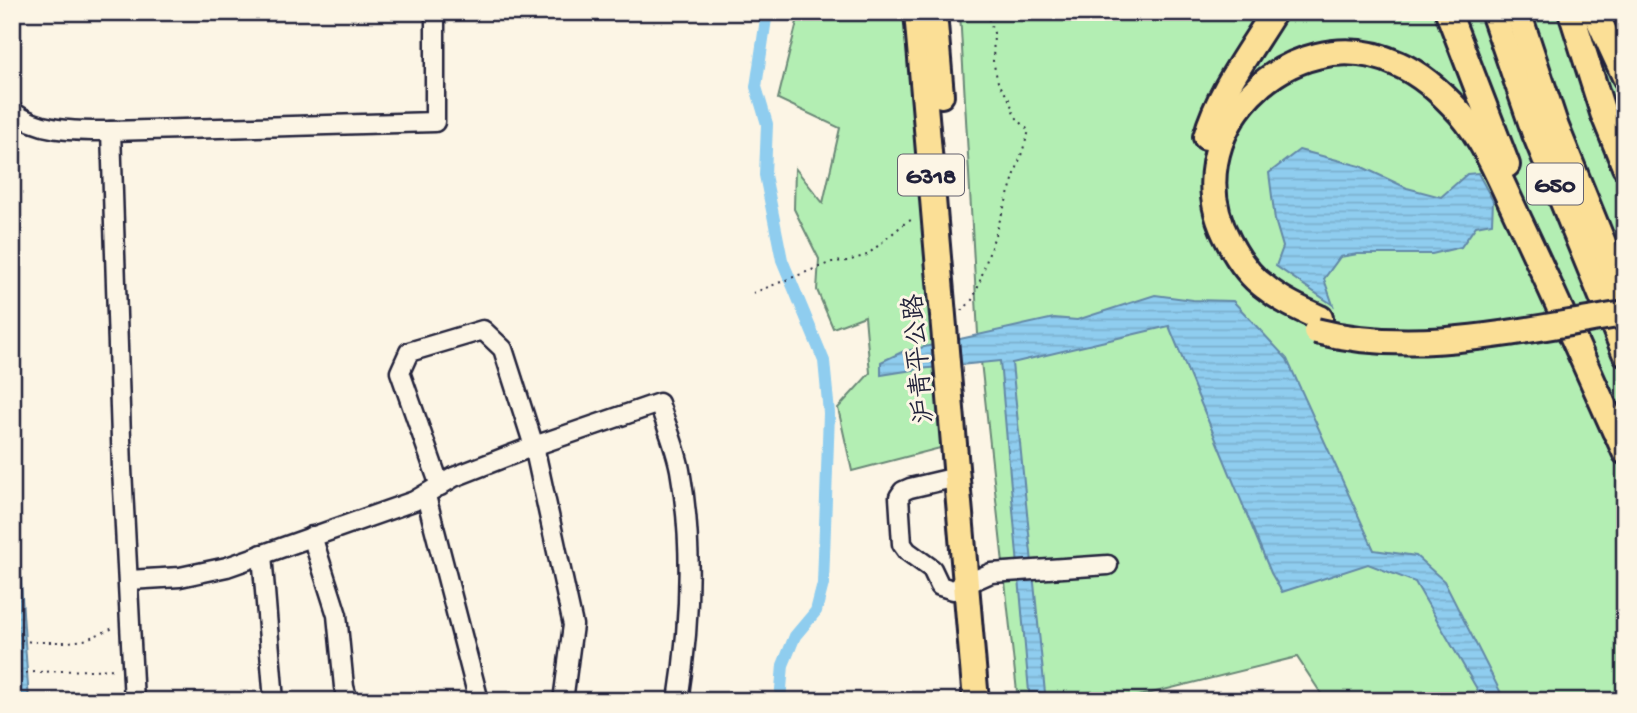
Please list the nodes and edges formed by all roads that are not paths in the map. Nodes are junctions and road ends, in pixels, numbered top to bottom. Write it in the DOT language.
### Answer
graph roads {
  1 [pos="435,12"];
  2 [pos="1274,12"];
  3 [pos="1448,12"];
  4 [pos="1493,12"];
  5 [pos="1518,12"];
  6 [pos="1570,12"];
  7 [pos="1595,12"];
  8 [pos="929,17"];
  9 [pos="1625,77"];
  10 [pos="12,111"];
  11 [pos="111,131"];
  12 [pos="1625,167"];
  13 [pos="1625,298"];
  14 [pos="1625,314"];
  15 [pos="1318,324"];
  16 [pos="955,328"];
  17 [pos="1625,353"];
  18 [pos="956,376"];
  19 [pos="1620,441"];
  20 [pos="534,446"];
  21 [pos="957,477"];
  22 [pos="433,491"];
  23 [pos="312,537"];
  24 [pos="262,554"];
  25 [pos="1108,565"];
  26 [pos="129,580"];
  27 [pos="973,580"];
  28 [pos="134,701"];
  29 [pos="274,701"];
  30 [pos="348,701"];
  31 [pos="479,701"];
  32 [pos="563,701"];
  33 [pos="678,701"];
  34 [pos="976,701"];
  35 [pos="991,701"];
  1 -- 11 [label="street"];
  2 -- 15 [label="highway"];
  3 -- 19 [label="highway"];
  4 -- 17 [label="highway, G50"];
  5 -- 13 [label="highway, G50"];
  6 -- 12 [label="highway"];
  7 -- 9 [label="highway"];
  8 -- 16 [label="highway, 沪青平公路 / G318"];
  8 -- 16 [label="highway, 沪青平公路 / G318"];
  10 -- 11 [label="street"];
  11 -- 26 [label="street"];
  13 -- 15 [label="highway"];
  14 -- 15 [label="highway, bridge"];
  15 -- 19 [label="highway"];
  16 -- 18 [label="highway, 沪青平公路 / G318"];
  18 -- 21 [label="highway, 沪青平公路 / G318"];
  18 -- 27 [label="highway, 沪青平公路 / G318"];
  20 -- 22 [label="street"];
  20 -- 22 [label="street"];
  20 -- 32 [label="street"];
  20 -- 33 [label="street"];
  21 -- 27 [label="highway, 沪青平公路 / G318"];
  21 -- 27 [label="street"];
  22 -- 23 [label="street"];
  22 -- 31 [label="street"];
  23 -- 24 [label="street"];
  23 -- 30 [label="street"];
  24 -- 26 [label="street"];
  24 -- 29 [label="street"];
  25 -- 27 [label="street"];
  26 -- 28 [label="street"];
  27 -- 34 [label="highway, 沪青平公路 / G318"];
  27 -- 35 [label="highway, 沪青平公路 / G318"];
}
